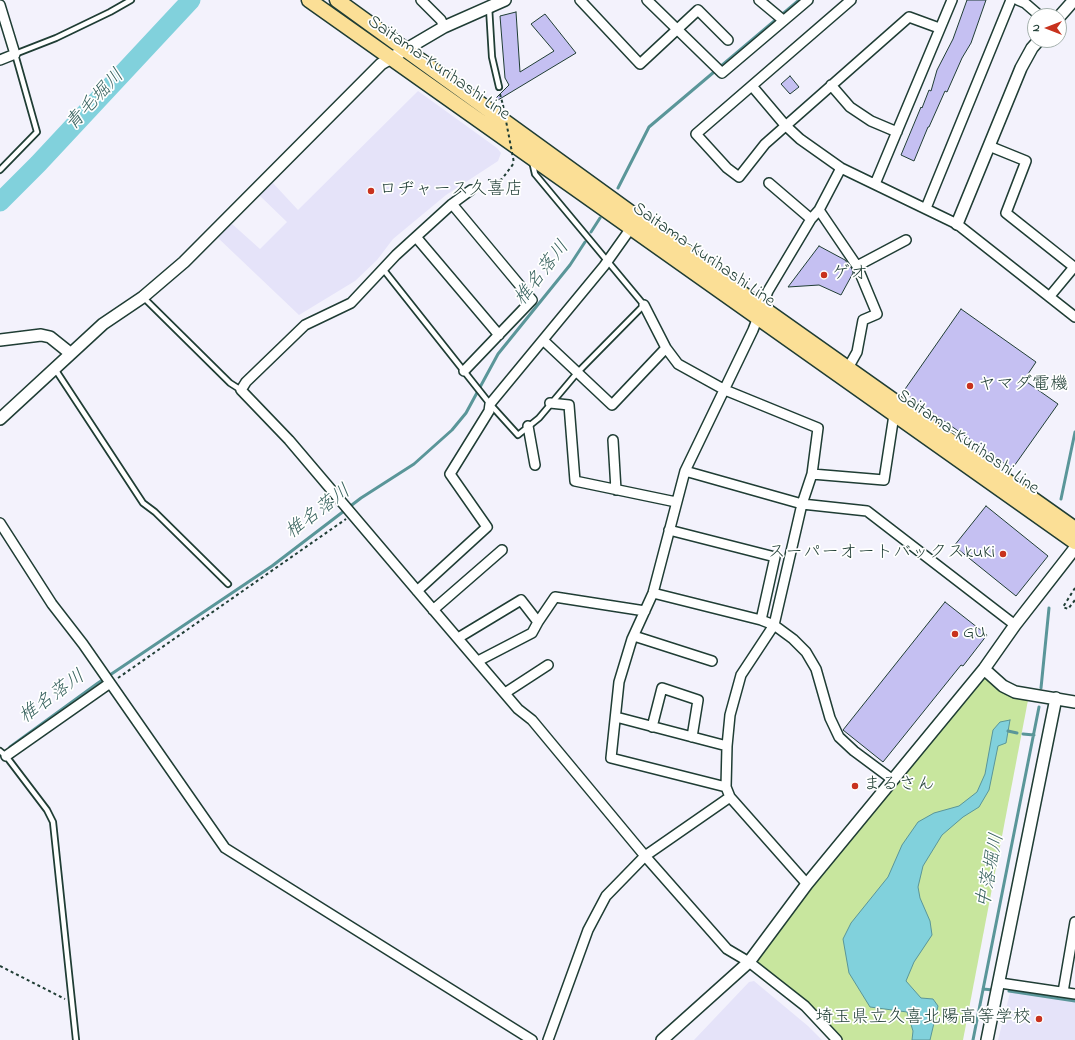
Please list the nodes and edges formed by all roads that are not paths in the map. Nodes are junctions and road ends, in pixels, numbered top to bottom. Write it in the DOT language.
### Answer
graph roads {
  1 [pos="131,0"];
  2 [pos="309,0"];
  3 [pos="337,0"];
  4 [pos="421,0"];
  5 [pos="505,0"];
  6 [pos="580,0"];
  7 [pos="647,0"];
  8 [pos="759,0"];
  9 [pos="808,0"];
  10 [pos="851,0"];
  11 [pos="952,0"];
  12 [pos="1011,0"];
  13 [pos="1018,0"];
  14 [pos="1074,0"];
  15 [pos="0,6"];
  16 [pos="489,7"];
  17 [pos="1031,8"];
  18 [pos="1067,8"];
  19 [pos="783,20"];
  20 [pos="444,27"];
  21 [pos="939,28"];
  22 [pos="678,31"];
  23 [pos="728,40"];
  24 [pos="405,48"];
  25 [pos="1032,48"];
  26 [pos="15,54"];
  27 [pos="389,58"];
  28 [pos="0,60"];
  29 [pos="831,85"];
  30 [pos="752,86"];
  31 [pos="499,90"];
  32 [pos="785,125"];
  33 [pos="897,132"];
  34 [pos="989,146"];
  35 [pos="531,158"];
  36 [pos="841,168"];
  37 [pos="0,170"];
  38 [pos="769,183"];
  39 [pos="875,184"];
  40 [pos="471,190"];
  41 [pos="452,204"];
  42 [pos="926,208"];
  43 [pos="819,210"];
  44 [pos="811,219"];
  45 [pos="958,224"];
  46 [pos="631,228"];
  47 [pos="416,237"];
  48 [pos="906,240"];
  49 [pos="607,261"];
  50 [pos="858,266"];
  51 [pos="383,269"];
  52 [pos="1050,296"];
  53 [pos="143,297"];
  54 [pos="644,305"];
  55 [pos="760,313"];
  56 [pos="1075,317"];
  57 [pos="499,335"];
  58 [pos="0,340"];
  59 [pos="543,340"];
  60 [pos="666,348"];
  61 [pos="70,353"];
  62 [pos="54,368"];
  63 [pos="848,368"];
  64 [pos="464,371"];
  65 [pos="577,373"];
  66 [pos="241,390"];
  67 [pos="725,390"];
  68 [pos="550,403"];
  69 [pos="490,404"];
  70 [pos="894,415"];
  71 [pos="0,419"];
  72 [pos="528,426"];
  73 [pos="613,440"];
  74 [pos="535,464"];
  75 [pos="685,471"];
  76 [pos="812,474"];
  77 [pos="616,490"];
  78 [pos="676,502"];
  79 [pos="802,504"];
  80 [pos="0,523"];
  81 [pos="1075,529"];
  82 [pos="669,530"];
  83 [pos="1075,542"];
  84 [pos="1075,548"];
  85 [pos="502,550"];
  86 [pos="228,584"];
  87 [pos="417,591"];
  88 [pos="653,594"];
  89 [pos="434,610"];
  90 [pos="646,611"];
  91 [pos="761,620"];
  92 [pos="538,622"];
  93 [pos="774,625"];
  94 [pos="1015,625"];
  95 [pos="634,636"];
  96 [pos="458,638"];
  97 [pos="478,661"];
  98 [pos="712,661"];
  99 [pos="548,665"];
  100 [pos="984,669"];
  101 [pos="110,683"];
  102 [pos="505,693"];
  103 [pos="1056,698"];
  104 [pos="1075,702"];
  105 [pos="616,717"];
  106 [pos="652,727"];
  107 [pos="692,737"];
  108 [pos="727,746"];
  109 [pos="3,754"];
  110 [pos="892,780"];
  111 [pos="726,787"];
  112 [pos="730,797"];
  113 [pos="645,856"];
  114 [pos="807,884"];
  115 [pos="1075,922"];
  116 [pos="749,962"];
  117 [pos="1000,983"];
  118 [pos="1063,992"];
  119 [pos="1075,994"];
  120 [pos="76,1040"];
  121 [pos="532,1040"];
  122 [pos="548,1040"];
  123 [pos="662,1040"];
  124 [pos="837,1040"];
  125 [pos="988,1040"];
  1 -- 26 [label="lane"];
  2 -- 27 [label="main road, Saitama-Kurihashi Line"];
  3 -- 24 [label="main road, Saitama-Kurihashi Line"];
  4 -- 20 [label="street"];
  5 -- 16 [label="street"];
  6 -- 22 [label="street"];
  7 -- 22 [label="street"];
  8 -- 19 [label="street"];
  9 -- 19 [label="street"];
  10 -- 30 [label="street"];
  11 -- 21 [label="street"];
  12 -- 42 [label="street"];
  13 -- 17 [label="street"];
  14 -- 18 [label="street"];
  15 -- 26 [label="street"];
  16 -- 20 [label="street"];
  16 -- 31 [label="lane"];
  19 -- 22 [label="street"];
  20 -- 24 [label="street"];
  21 -- 29 [label="street"];
  21 -- 33 [label="street"];
  22 -- 23 [label="street"];
  24 -- 27 [label="street"];
  24 -- 55 [label="main road, Saitama-Kurihashi Line"];
  25 -- 34 [label="street"];
  26 -- 28 [label="street"];
  26 -- 37 [label="lane"];
  27 -- 35 [label="main road, Saitama-Kurihashi Line"];
  27 -- 53 [label="street"];
  29 -- 32 [label="street"];
  29 -- 33 [label="street"];
  30 -- 32 [label="street"];
  30 -- 32 [label="street"];
  32 -- 36 [label="street"];
  33 -- 39 [label="street"];
  34 -- 45 [label="street"];
  34 -- 52 [label="street"];
  35 -- 46 [label="main road, Saitama-Kurihashi Line"];
  35 -- 49 [label="lane"];
  36 -- 39 [label="street"];
  36 -- 43 [label="street"];
  38 -- 44 [label="street"];
  39 -- 42 [label="street"];
  40 -- 41 [label="street"];
  41 -- 47 [label="street"];
  41 -- 57 [label="street"];
  42 -- 45 [label="street"];
  43 -- 44 [label="street"];
  43 -- 50 [label="street"];
  44 -- 55 [label="street"];
  45 -- 52 [label="street"];
  46 -- 49 [label="street"];
  46 -- 55 [label="main road, Saitama-Kurihashi Line"];
  47 -- 51 [label="street"];
  47 -- 57 [label="street"];
  48 -- 50 [label="street"];
  49 -- 54 [label="lane"];
  49 -- 59 [label="street"];
  50 -- 63 [label="street"];
  51 -- 64 [label="lane"];
  51 -- 66 [label="street"];
  52 -- 56 [label="street"];
  53 -- 61 [label="street"];
  53 -- 66 [label="lane"];
  54 -- 60 [label="street"];
  54 -- 65 [label="lane"];
  55 -- 63 [label="main road, Saitama-Kurihashi Line"];
  55 -- 67 [label="street"];
  55 -- 70 [label="main road, Saitama-Kurihashi Line"];
  57 -- 64 [label="street"];
  58 -- 61 [label="street"];
  59 -- 65 [label="street"];
  59 -- 69 [label="street"];
  60 -- 65 [label="street"];
  60 -- 67 [label="street"];
  61 -- 62 [label="street"];
  62 -- 71 [label="street"];
  62 -- 86 [label="lane"];
  63 -- 81 [label="main road, Saitama-Kurihashi Line"];
  64 -- 69 [label="lane"];
  65 -- 68 [label="lane"];
  66 -- 87 [label="street"];
  67 -- 75 [label="street"];
  67 -- 76 [label="street"];
  68 -- 72 [label="lane"];
  68 -- 77 [label="street"];
  69 -- 72 [label="lane"];
  69 -- 87 [label="street"];
  70 -- 76 [label="street"];
  70 -- 83 [label="main road, Saitama-Kurihashi Line"];
  72 -- 74 [label="street"];
  73 -- 77 [label="street"];
  75 -- 78 [label="street"];
  75 -- 79 [label="street"];
  76 -- 79 [label="street"];
  77 -- 78 [label="street"];
  78 -- 82 [label="street"];
  79 -- 93 [label="street"];
  79 -- 94 [label="street"];
  80 -- 101 [label="street"];
  82 -- 88 [label="street"];
  82 -- 91 [label="street"];
  84 -- 94 [label="street"];
  85 -- 89 [label="street"];
  87 -- 89 [label="street"];
  88 -- 90 [label="street"];
  88 -- 91 [label="street"];
  89 -- 96 [label="street"];
  90 -- 92 [label="street"];
  90 -- 95 [label="street"];
  91 -- 93 [label="street"];
  92 -- 96 [label="street"];
  92 -- 97 [label="street"];
  93 -- 108 [label="street"];
  93 -- 110 [label="street"];
  94 -- 100 [label="street"];
  95 -- 98 [label="street"];
  95 -- 105 [label="street"];
  96 -- 97 [label="street"];
  97 -- 102 [label="street"];
  99 -- 102 [label="street"];
  100 -- 103 [label="street"];
  100 -- 110 [label="street"];
  101 -- 109 [label="street"];
  101 -- 121 [label="street"];
  102 -- 113 [label="street"];
  103 -- 104 [label="street"];
  103 -- 117 [label="street"];
  105 -- 106 [label="street"];
  105 -- 111 [label="street"];
  106 -- 107 [label="street"];
  106 -- 107 [label="street"];
  107 -- 108 [label="street"];
  108 -- 111 [label="street"];
  109 -- 120 [label="lane"];
  110 -- 114 [label="street"];
  111 -- 112 [label="street"];
  112 -- 113 [label="street"];
  112 -- 114 [label="street"];
  113 -- 116 [label="street"];
  113 -- 122 [label="street"];
  114 -- 116 [label="street"];
  115 -- 118 [label="street"];
  116 -- 123 [label="street"];
  116 -- 124 [label="street"];
  117 -- 118 [label="street"];
  117 -- 125 [label="street"];
  118 -- 119 [label="street"];
}
